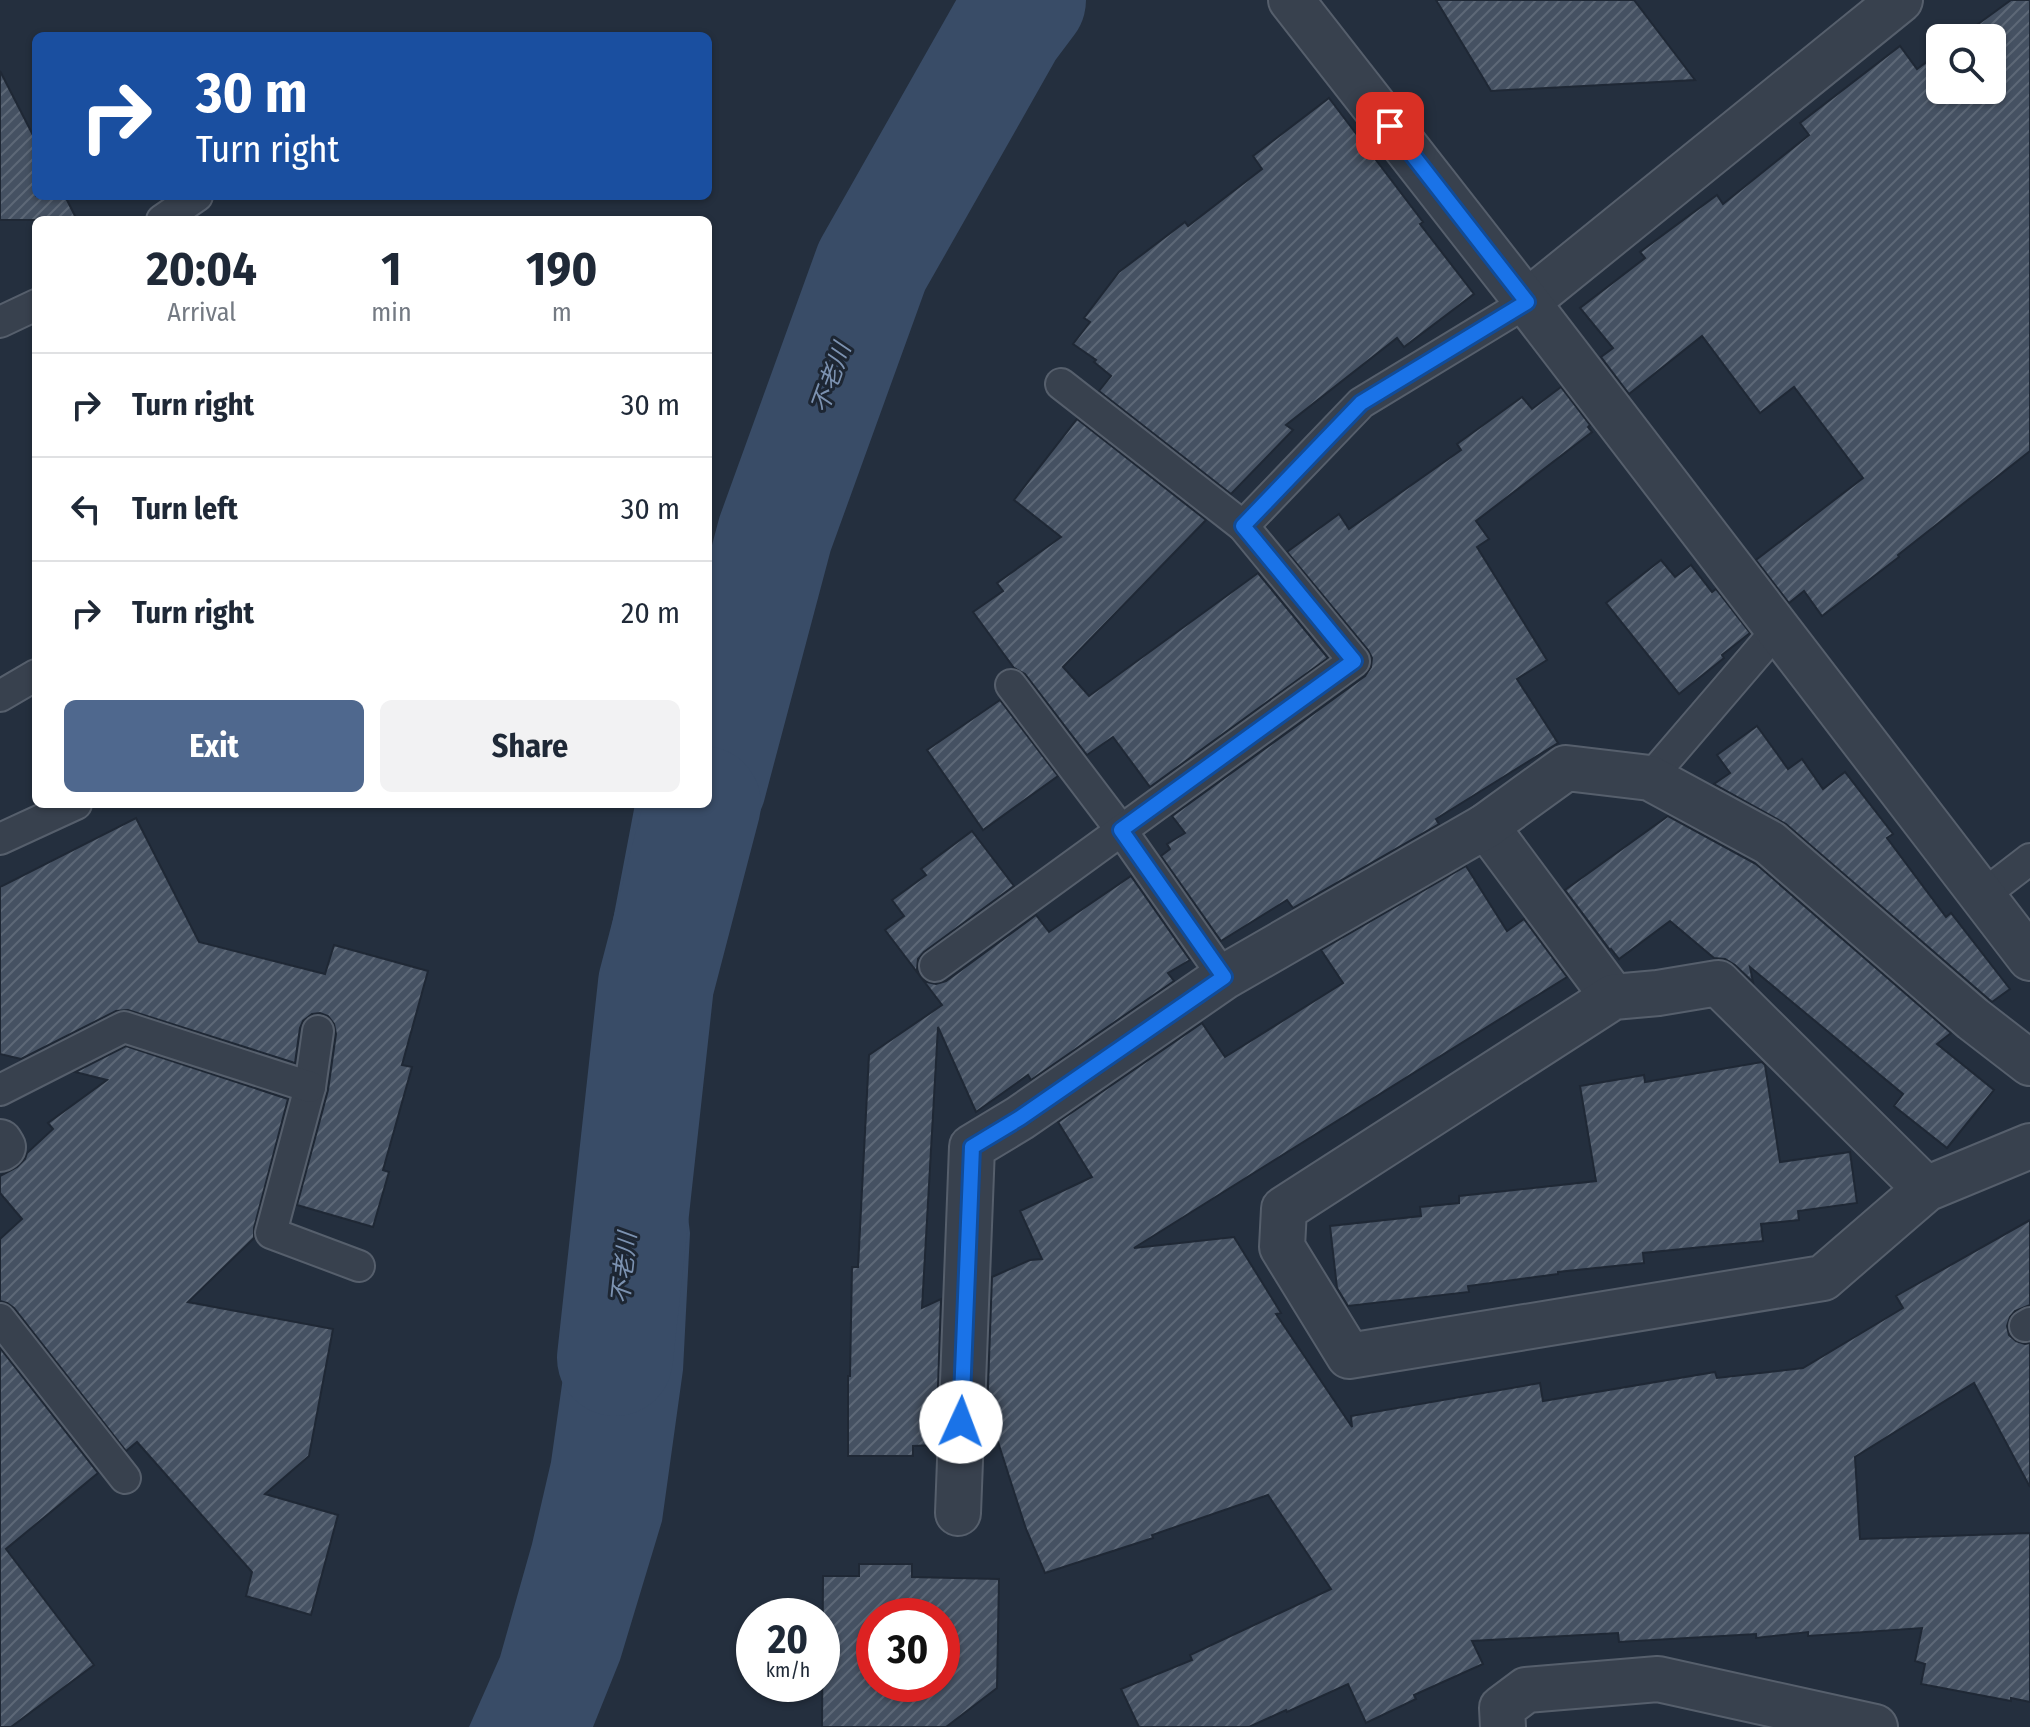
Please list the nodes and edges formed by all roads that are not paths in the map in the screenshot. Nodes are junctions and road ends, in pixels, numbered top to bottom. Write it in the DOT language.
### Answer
graph roads {
  1 [pos="1291,0"];
  2 [pos="1900,0"];
  3 [pos="191,200"];
  4 [pos="168,216"];
  5 [pos="1527,302"];
  6 [pos="32,307"];
  7 [pos="0,322"];
  8 [pos="1061,384"];
  9 [pos="1243,526"];
  10 [pos="1777,630"];
  11 [pos="32,677"];
  12 [pos="1011,685"];
  13 [pos="0,696"];
  14 [pos="1650,778"];
  15 [pos="67,808"];
  16 [pos="1486,826"];
  17 [pos="1121,830"];
  18 [pos="0,839"];
  19 [pos="2030,859"];
  20 [pos="1982,896"];
  21 [pos="2030,958"];
  22 [pos="935,966"];
  23 [pos="1224,977"];
  24 [pos="1613,997"];
  25 [pos="318,1031"];
  26 [pos="2030,1063"];
  27 [pos="310,1087"];
  28 [pos="0,1090"];
  29 [pos="0,1142"];
  30 [pos="2030,1146"];
  31 [pos="0,1149"];
  32 [pos="1926,1189"];
  33 [pos="359,1266"];
  34 [pos="0,1319"];
  35 [pos="125,1478"];
  36 [pos="958,1513"];
  37 [pos="1503,1727"];
  38 [pos="1875,1727"];
  1 -- 5 [label="street"];
  2 -- 5 [label="street"];
  3 -- 4 [label="lane"];
  5 -- 9 [label="lane"];
  5 -- 10 [label="street"];
  6 -- 7 [label="lane"];
  8 -- 9 [label="lane"];
  9 -- 17 [label="lane"];
  10 -- 14 [label="lane"];
  10 -- 20 [label="street"];
  11 -- 13 [label="lane"];
  12 -- 17 [label="lane"];
  14 -- 16 [label="street"];
  14 -- 26 [label="street"];
  15 -- 18 [label="lane"];
  16 -- 23 [label="street"];
  16 -- 24 [label="street"];
  17 -- 22 [label="lane"];
  17 -- 23 [label="lane"];
  19 -- 20 [label="lane"];
  20 -- 21 [label="street"];
  23 -- 36 [label="street"];
  24 -- 32 [label="street"];
  24 -- 32 [label="street"];
  25 -- 27 [label="lane"];
  27 -- 28 [label="lane"];
  27 -- 33 [label="lane"];
  29 -- 31 [label="street"];
  30 -- 32 [label="street"];
  34 -- 35 [label="lane"];
  37 -- 38 [label="street"];
}
